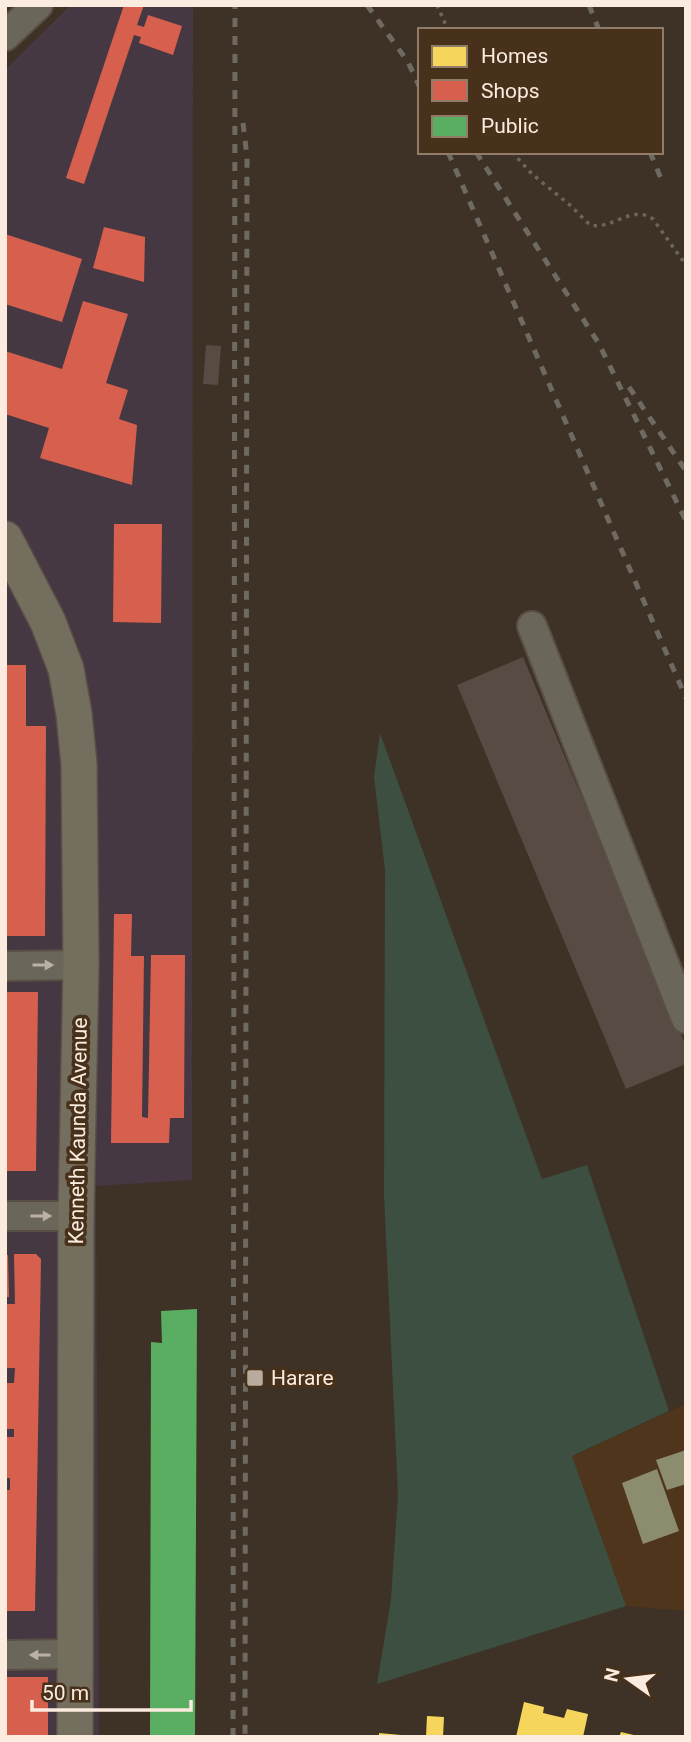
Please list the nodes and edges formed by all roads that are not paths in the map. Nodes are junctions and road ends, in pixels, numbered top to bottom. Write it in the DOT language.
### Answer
graph roads {
  1 [pos="38,5"];
  2 [pos="5,36"];
  3 [pos="5,539"];
  4 [pos="532,626"];
  5 [pos="81,965"];
  6 [pos="5,966"];
  7 [pos="686,1019"];
  8 [pos="5,1216"];
  9 [pos="76,1216"];
  10 [pos="75,1654"];
  11 [pos="5,1655"];
  12 [pos="75,1737"];
  1 -- 2 [label="street"];
  3 -- 5 [label="main road, Kenneth Kaunda Avenue"];
  4 -- 7 [label="street"];
  6 -- 5 [label="street, one-way"];
  5 -- 9 [label="main road, Kenneth Kaunda Avenue"];
  8 -- 9 [label="street, one-way"];
  9 -- 10 [label="main road, Kenneth Kaunda Avenue"];
  10 -- 11 [label="street, one-way"];
  10 -- 12 [label="main road, Kenneth Kaunda Avenue"];
}
